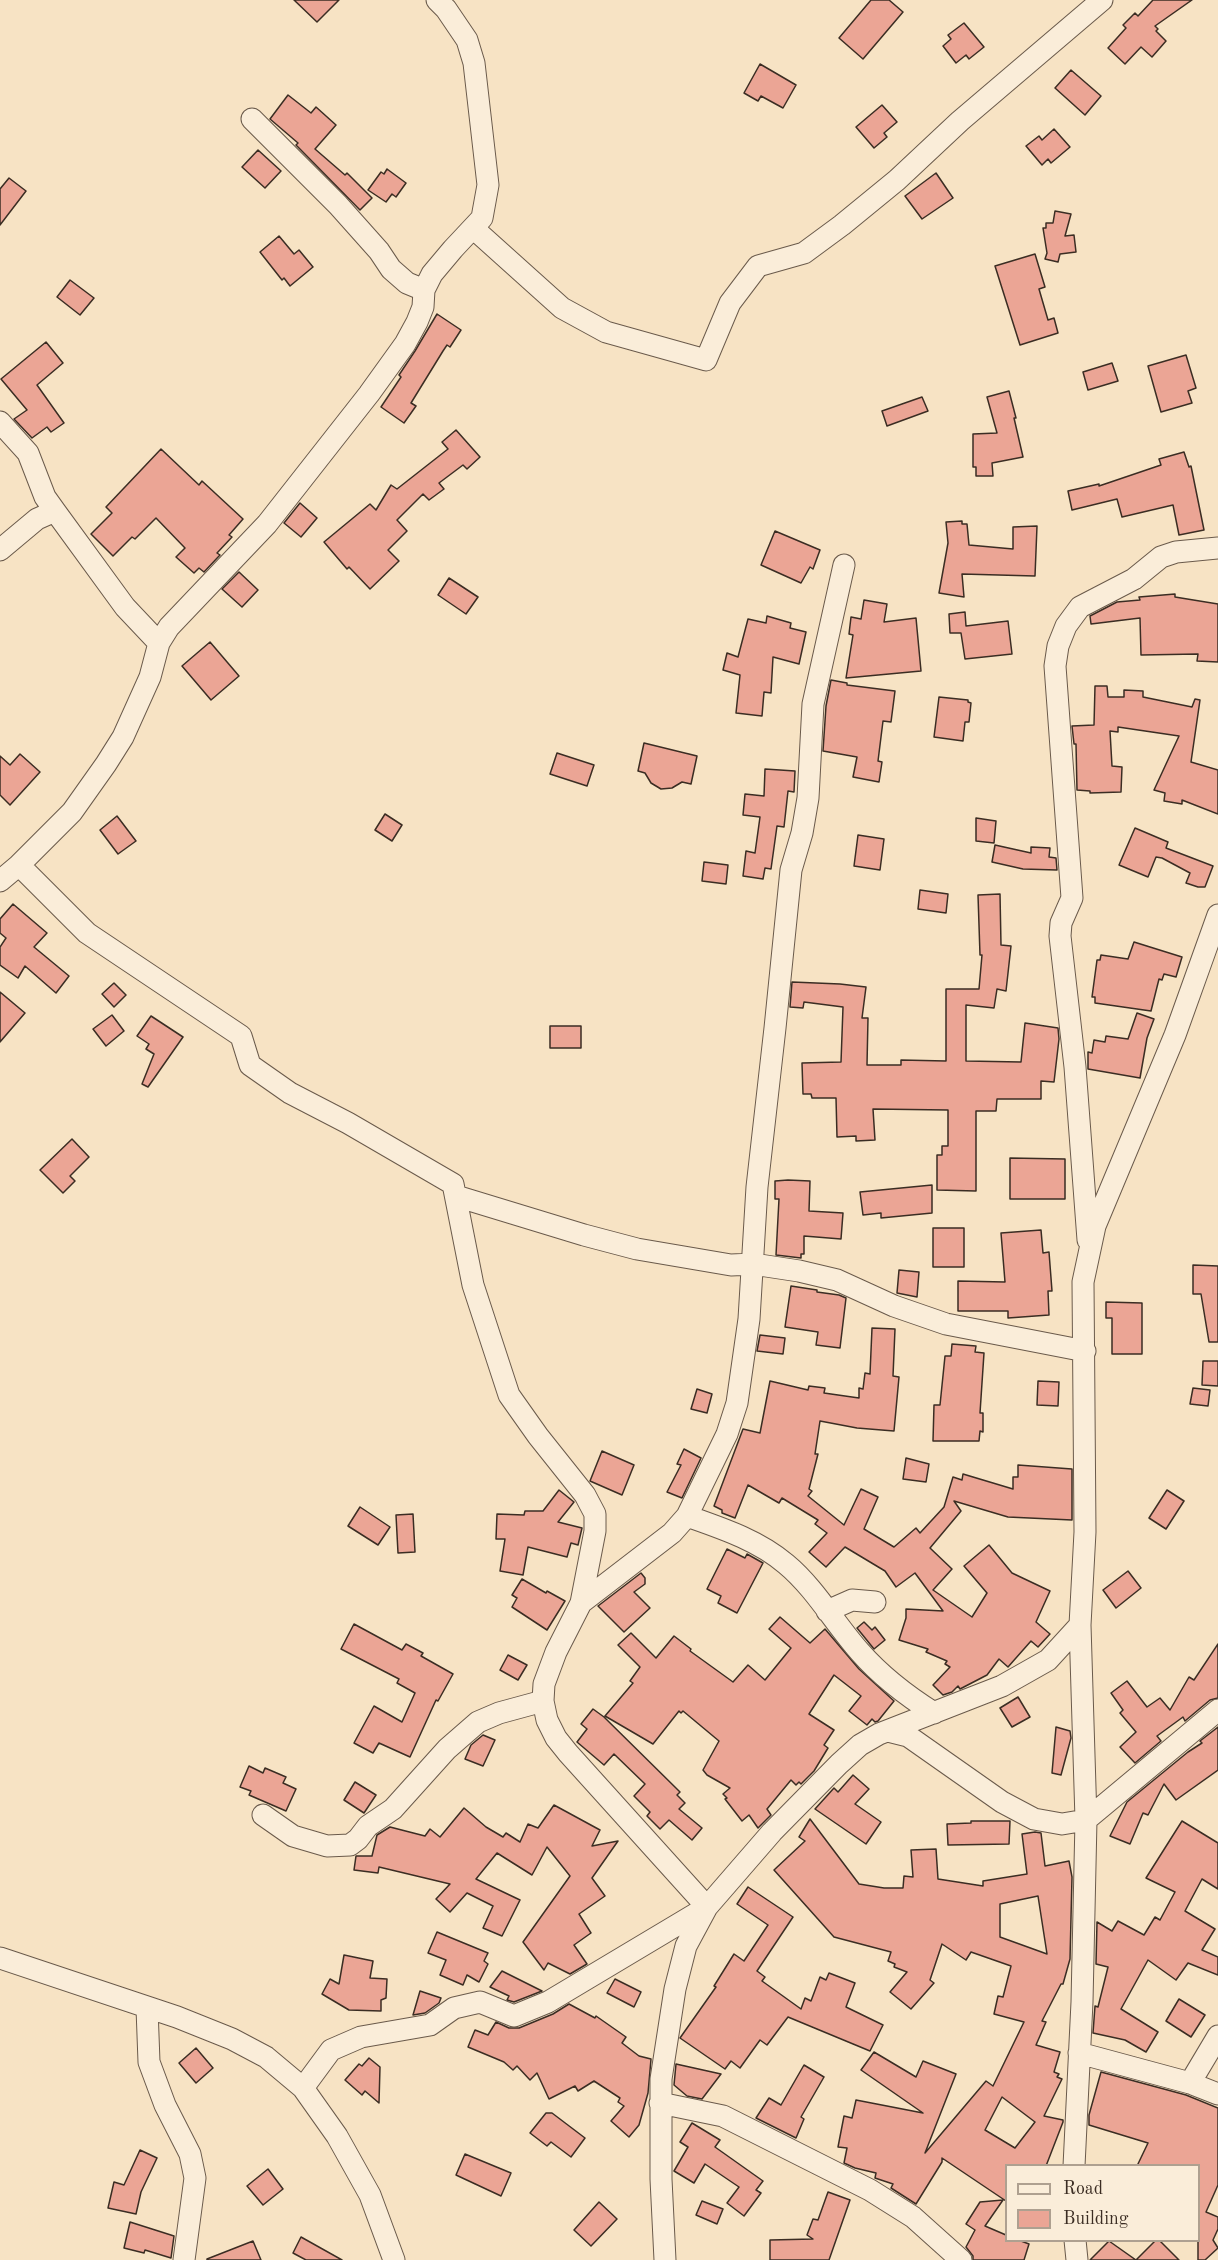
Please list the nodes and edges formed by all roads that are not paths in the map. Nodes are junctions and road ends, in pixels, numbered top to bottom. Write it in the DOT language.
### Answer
graph roads {
  1 [pos="436,0"];
  2 [pos="1102,0"];
  3 [pos="252,119"];
  4 [pos="473,228"];
  5 [pos="424,290"];
  6 [pos="0,422"];
  7 [pos="55,511"];
  8 [pos="1218,548"];
  9 [pos="0,550"];
  10 [pos="844,565"];
  11 [pos="159,643"];
  12 [pos="19,865"];
  13 [pos="0,881"];
  14 [pos="1218,915"];
  15 [pos="456,1196"];
  16 [pos="1089,1249"];
  17 [pos="753,1264"];
  18 [pos="1085,1351"];
  19 [pos="687,1516"];
  20 [pos="875,1602"];
  21 [pos="581,1603"];
  22 [pos="827,1611"];
  23 [pos="1080,1625"];
  24 [pos="543,1701"];
  25 [pos="1218,1710"];
  26 [pos="934,1713"];
  27 [pos="888,1731"];
  28 [pos="263,1815"];
  29 [pos="1086,1820"];
  30 [pos="707,1907"];
  31 [pos="0,1958"];
  32 [pos="147,2008"];
  33 [pos="1218,2036"];
  34 [pos="1079,2053"];
  35 [pos="1190,2083"];
  36 [pos="303,2088"];
  37 [pos="1218,2094"];
  38 [pos="660,2103"];
  39 [pos="1074,2164"];
  40 [pos="1075,2242"];
  41 [pos="184,2260"];
  42 [pos="394,2260"];
  43 [pos="665,2260"];
  44 [pos="962,2260"];
  45 [pos="1077,2260"];
  1 -- 4 [label="street"];
  2 -- 4 [label="street"];
  3 -- 5 [label="street"];
  4 -- 5 [label="street"];
  5 -- 11 [label="street"];
  6 -- 7 [label="street"];
  7 -- 9 [label="street"];
  7 -- 11 [label="street"];
  8 -- 16 [label="street"];
  10 -- 17 [label="street"];
  11 -- 12 [label="street"];
  12 -- 13 [label="street"];
  12 -- 15 [label="street"];
  14 -- 16 [label="street"];
  15 -- 17 [label="street"];
  15 -- 21 [label="street"];
  16 -- 18 [label="street"];
  17 -- 18 [label="street"];
  17 -- 19 [label="street"];
  18 -- 23 [label="street"];
  19 -- 21 [label="street"];
  19 -- 22 [label="street"];
  20 -- 22 [label="street"];
  21 -- 24 [label="street"];
  22 -- 26 [label="street"];
  23 -- 26 [label="street"];
  23 -- 29 [label="street"];
  24 -- 28 [label="street"];
  24 -- 30 [label="street"];
  25 -- 29 [label="street"];
  26 -- 27 [label="street"];
  27 -- 29 [label="street"];
  27 -- 30 [label="street"];
  29 -- 34 [label="street"];
  30 -- 36 [label="street"];
  30 -- 38 [label="street"];
  31 -- 32 [label="street"];
  32 -- 36 [label="street"];
  32 -- 41 [label="street"];
  33 -- 35 [label="street"];
  34 -- 35 [label="street"];
  34 -- 39 [label="street"];
  35 -- 37 [label="street"];
  36 -- 42 [label="street"];
  38 -- 43 [label="street"];
  38 -- 44 [label="street"];
  40 -- 45 [label="street"];
}
